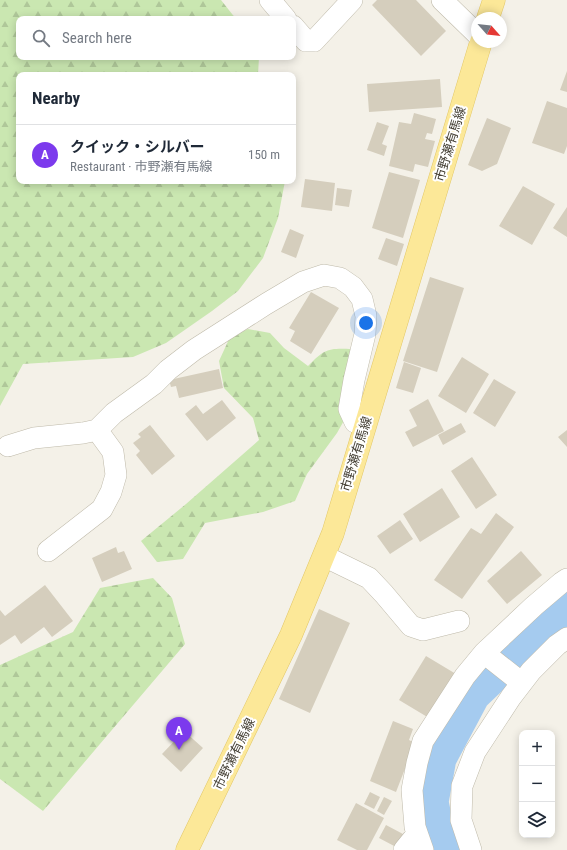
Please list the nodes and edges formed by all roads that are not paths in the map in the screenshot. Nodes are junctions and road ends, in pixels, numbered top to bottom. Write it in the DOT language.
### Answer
graph roads {
  1 [pos="270,0"];
  2 [pos="352,0"];
  3 [pos="442,0"];
  4 [pos="494,0"];
  5 [pos="490,12"];
  6 [pos="283,16"];
  7 [pos="471,28"];
  8 [pos="296,29"];
  9 [pos="479,48"];
  10 [pos="366,423"];
  11 [pos="97,430"];
  12 [pos="8,446"];
  13 [pos="48,551"];
  14 [pos="324,556"];
  15 [pos="567,579"];
  16 [pos="459,621"];
  17 [pos="567,638"];
  18 [pos="487,656"];
  19 [pos="519,680"];
  20 [pos="420,842"];
  21 [pos="187,850"];
  22 [pos="404,850"];
  23 [pos="471,850"];
  1 -- 6 [label="street"];
  2 -- 8 [label="street"];
  3 -- 7 [label="street"];
  4 -- 5 [label="main road"];
  9 -- 10 [label="main road, 市野瀬有馬線"];
  10 -- 11 [label="street"];
  10 -- 14 [label="main road, 市野瀬有馬線"];
  11 -- 12 [label="street"];
  11 -- 13 [label="street"];
  14 -- 16 [label="street"];
  14 -- 21 [label="main road, 市野瀬有馬線"];
  15 -- 18 [label="street"];
  17 -- 19 [label="street"];
  18 -- 19 [label="street"];
  18 -- 20 [label="street"];
  19 -- 23 [label="street"];
  20 -- 22 [label="street"];
}
